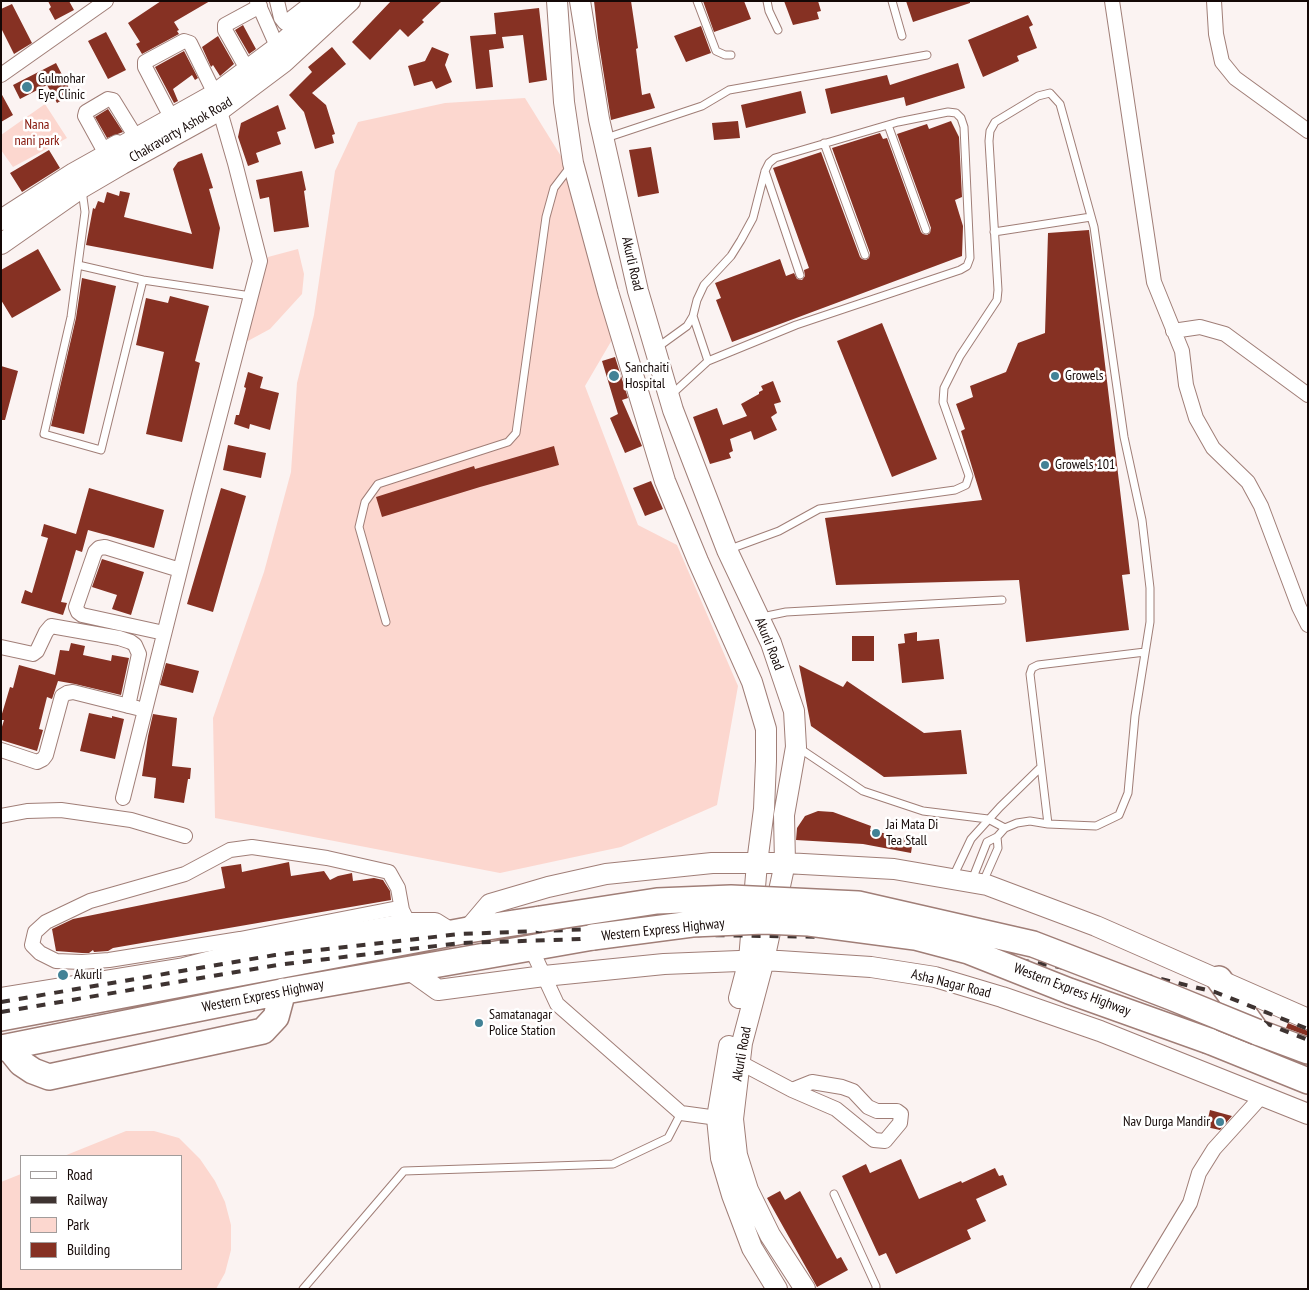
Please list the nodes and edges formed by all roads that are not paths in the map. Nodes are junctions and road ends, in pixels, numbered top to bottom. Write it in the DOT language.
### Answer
graph roads {
  1 [pos="106,1"];
  2 [pos="350,1"];
  3 [pos="557,1"];
  4 [pos="580,1"];
  5 [pos="697,1"];
  6 [pos="767,1"];
  7 [pos="892,1"];
  8 [pos="1112,1"];
  9 [pos="1214,1"];
  10 [pos="277,4"];
  11 [pos="317,4"];
  12 [pos="260,7"];
  13 [pos="778,30"];
  14 [pos="902,36"];
  15 [pos="281,55"];
  16 [pos="731,55"];
  17 [pos="928,55"];
  18 [pos="247,69"];
  19 [pos="1,74"];
  20 [pos="218,102"];
  21 [pos="172,119"];
  22 [pos="888,125"];
  23 [pos="1308,131"];
  24 [pos="603,139"];
  25 [pos="824,144"];
  26 [pos="574,162"];
  27 [pos="765,171"];
  28 [pos="81,188"];
  29 [pos="1091,217"];
  30 [pos="1,220"];
  31 [pos="926,230"];
  32 [pos="994,232"];
  33 [pos="1,244"];
  34 [pos="865,255"];
  35 [pos="78,265"];
  36 [pos="800,275"];
  37 [pos="143,280"];
  38 [pos="251,296"];
  39 [pos="693,316"];
  40 [pos="1173,331"];
  41 [pos="655,349"];
  42 [pos="708,361"];
  43 [pos="1308,395"];
  44 [pos="669,397"];
  45 [pos="727,550"];
  46 [pos="180,570"];
  47 [pos="1002,600"];
  48 [pos="759,617"];
  49 [pos="386,622"];
  50 [pos="1308,625"];
  51 [pos="164,632"];
  52 [pos="1,647"];
  53 [pos="1145,652"];
  54 [pos="128,706"];
  55 [pos="145,710"];
  56 [pos="796,747"];
  57 [pos="1,750"];
  58 [pos="1041,767"];
  59 [pos="123,798"];
  60 [pos="1,816"];
  61 [pos="988,819"];
  62 [pos="1048,824"];
  63 [pos="1005,828"];
  64 [pos="185,836"];
  65 [pos="997,837"];
  66 [pos="757,863"];
  67 [pos="785,863"];
  68 [pos="969,882"];
  69 [pos="409,924"];
  70 [pos="460,931"];
  71 [pos="241,946"];
  72 [pos="531,948"];
  73 [pos="756,960"];
  74 [pos="410,970"];
  75 [pos="544,976"];
  76 [pos="1219,979"];
  77 [pos="283,991"];
  78 [pos="1,998"];
  79 [pos="166,1015"];
  80 [pos="1,1018"];
  81 [pos="1308,1019"];
  82 [pos="1256,1032"];
  83 [pos="4,1047"];
  84 [pos="172,1051"];
  85 [pos="1308,1051"];
  86 [pos="739,1062"];
  87 [pos="1305,1086"];
  88 [pos="792,1090"];
  89 [pos="1262,1096"];
  90 [pos="681,1112"];
  91 [pos="1308,1114"];
  92 [pos="725,1119"];
  93 [pos="834,1194"];
  94 [pos="303,1289"];
  95 [pos="777,1289"];
  96 [pos="805,1289"];
  97 [pos="876,1289"];
  98 [pos="1138,1289"];
  1 -- 19 [label="street"];
  2 -- 15 [label="street, Chakravarty Ashok Road"];
  3 -- 26 [label="street, Akurli Road"];
  4 -- 24 [label="street, Akurli Road"];
  5 -- 16 [label="lane"];
  6 -- 13 [label="lane"];
  7 -- 14 [label="lane"];
  8 -- 40 [label="street"];
  9 -- 23 [label="street"];
  10 -- 11 [label="street"];
  10 -- 12 [label="street"];
  11 -- 15 [label="street, Chakravarty Ashok Road"];
  12 -- 15 [label="street"];
  12 -- 18 [label="street"];
  15 -- 18 [label="street, Chakravarty Ashok Road"];
  15 -- 20 [label="street, Chakravarty Ashok Road"];
  17 -- 24 [label="lane"];
  18 -- 20 [label="street, Chakravarty Ashok Road"];
  20 -- 21 [label="street, Chakravarty Ashok Road"];
  20 -- 21 [label="street"];
  20 -- 28 [label="street, Chakravarty Ashok Road"];
  20 -- 38 [label="street"];
  21 -- 30 [label="street, Chakravarty Ashok Road"];
  22 -- 25 [label="lane"];
  22 -- 31 [label="lane"];
  22 -- 42 [label="lane"];
  24 -- 41 [label="street, Akurli Road"];
  25 -- 27 [label="lane"];
  25 -- 34 [label="lane"];
  26 -- 49 [label="lane"];
  26 -- 66 [label="street, Akurli Road"];
  27 -- 36 [label="lane"];
  27 -- 39 [label="lane"];
  28 -- 33 [label="street, Chakravarty Ashok Road"];
  28 -- 35 [label="lane"];
  29 -- 32 [label="lane"];
  29 -- 32 [label="lane"];
  29 -- 53 [label="lane"];
  32 -- 45 [label="lane"];
  35 -- 37 [label="lane"];
  35 -- 37 [label="lane"];
  37 -- 38 [label="lane"];
  38 -- 46 [label="street"];
  39 -- 41 [label="lane"];
  39 -- 42 [label="lane"];
  40 -- 43 [label="street"];
  40 -- 50 [label="street"];
  41 -- 44 [label="street, Akurli Road"];
  42 -- 44 [label="lane"];
  44 -- 45 [label="street, Akurli Road"];
  45 -- 48 [label="street, Akurli Road"];
  46 -- 51 [label="street"];
  46 -- 51 [label="street"];
  47 -- 48 [label="lane"];
  48 -- 56 [label="street, Akurli Road"];
  51 -- 55 [label="street"];
  52 -- 54 [label="street"];
  53 -- 58 [label="lane"];
  53 -- 62 [label="lane"];
  54 -- 55 [label="street"];
  54 -- 57 [label="street"];
  55 -- 59 [label="street"];
  56 -- 61 [label="lane"];
  56 -- 67 [label="street, Akurli Road"];
  58 -- 61 [label="lane"];
  58 -- 62 [label="lane"];
  60 -- 64 [label="street"];
  61 -- 63 [label="lane"];
  61 -- 68 [label="lane"];
  62 -- 63 [label="lane"];
  63 -- 65 [label="lane"];
  65 -- 68 [label="lane"];
  65 -- 68 [label="lane"];
  66 -- 67 [label="street"];
  66 -- 70 [label="street"];
  66 -- 73 [label="street, Akurli Road"];
  67 -- 68 [label="street"];
  67 -- 73 [label="street, Akurli Road"];
  68 -- 76 [label="street"];
  69 -- 70 [label="highway, Western Express Highway"];
  69 -- 71 [label="street"];
  69 -- 71 [label="street"];
  69 -- 80 [label="highway, Western Express Highway"];
  70 -- 82 [label="highway, Western Express Highway, bridge"];
  71 -- 78 [label="street"];
  72 -- 74 [label="highway, Western Express Highway"];
  72 -- 75 [label="street"];
  72 -- 87 [label="highway, Western Express Highway, bridge"];
  73 -- 75 [label="street, Asha Nagar Road"];
  73 -- 86 [label="street, Akurli Road"];
  73 -- 89 [label="street, Asha Nagar Road"];
  73 -- 92 [label="street, Akurli Road"];
  74 -- 75 [label="street, Asha Nagar Road"];
  74 -- 77 [label="highway, Western Express Highway"];
  75 -- 90 [label="street"];
  76 -- 81 [label="street"];
  76 -- 82 [label="highway"];
  77 -- 79 [label="highway, Western Express Highway"];
  77 -- 84 [label="highway"];
  79 -- 83 [label="highway, Western Express Highway"];
  79 -- 84 [label="highway"];
  82 -- 85 [label="highway, Western Express Highway"];
  83 -- 84 [label="highway"];
  86 -- 88 [label="street"];
  86 -- 92 [label="street, Akurli Road"];
  88 -- 88 [label="street"];
  89 -- 91 [label="street, Asha Nagar Road"];
  89 -- 98 [label="street"];
  90 -- 92 [label="street"];
  90 -- 94 [label="lane"];
  92 -- 95 [label="street, Akurli Road"];
  92 -- 96 [label="street, Akurli Road"];
  93 -- 97 [label="lane"];
}
